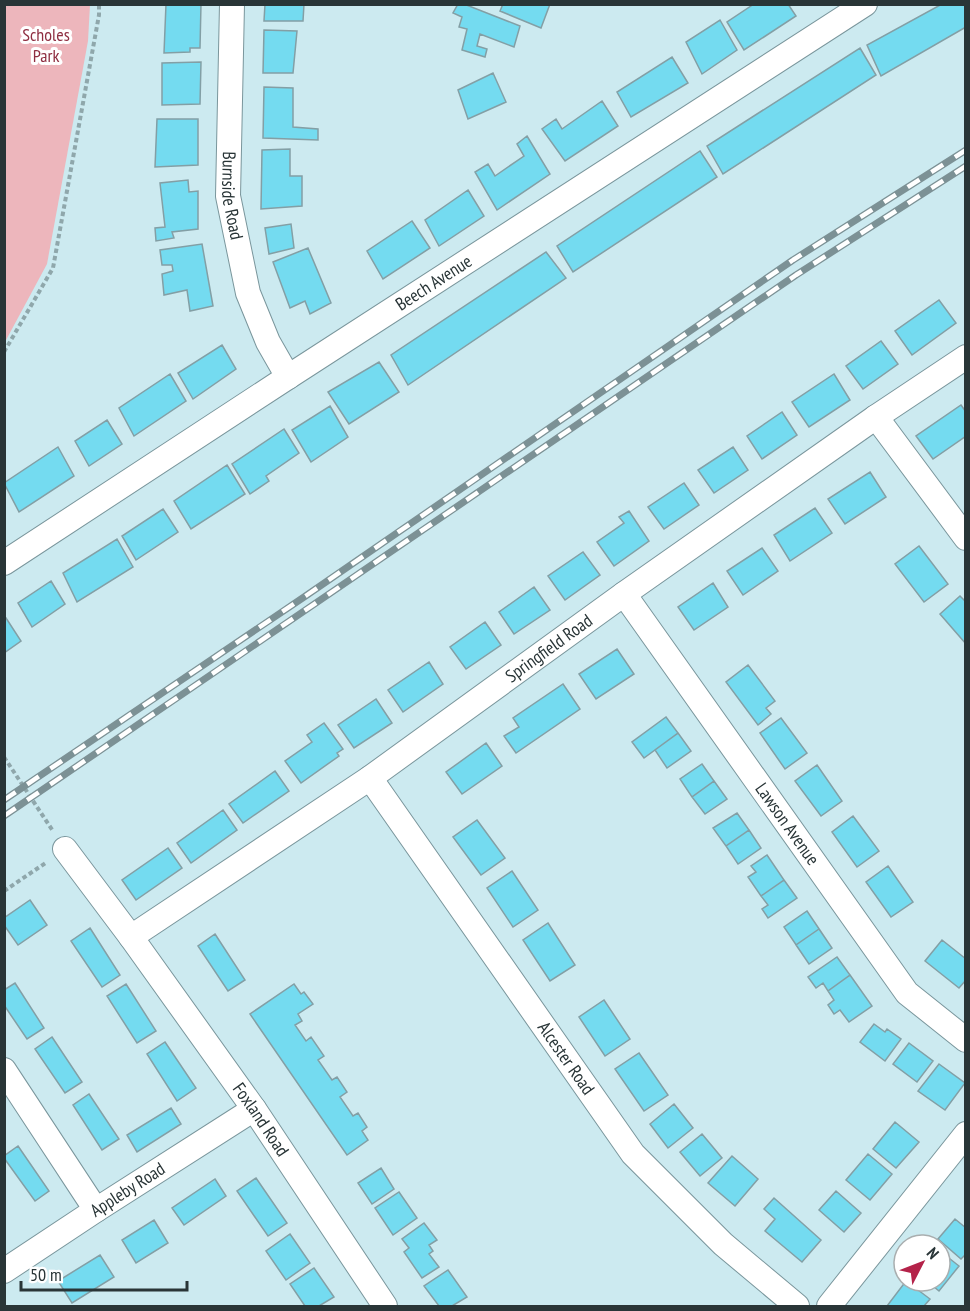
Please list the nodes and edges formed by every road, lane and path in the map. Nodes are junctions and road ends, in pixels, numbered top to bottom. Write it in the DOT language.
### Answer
graph roads {
  1 [pos="99,4"];
  2 [pos="232,4"];
  3 [pos="865,4"];
  4 [pos="4,352"];
  5 [pos="966,357"];
  6 [pos="288,377"];
  7 [pos="876,417"];
  8 [pos="966,538"];
  9 [pos="4,563"];
  10 [pos="624,594"];
  11 [pos="4,757"];
  12 [pos="370,778"];
  13 [pos="65,849"];
  14 [pos="4,891"];
  15 [pos="130,937"];
  16 [pos="966,1040"];
  17 [pos="4,1070"];
  18 [pos="254,1109"];
  19 [pos="966,1134"];
  20 [pos="96,1210"];
  21 [pos="4,1271"];
  22 [pos="385,1306"];
  23 [pos="797,1306"];
  24 [pos="829,1306"];
  1 -- 4 [label="path"];
  2 -- 6 [label="street, Burnside Road"];
  3 -- 6 [label="street, Beech Avenue"];
  5 -- 7 [label="street, Springfield Road"];
  6 -- 9 [label="street, Beech Avenue"];
  7 -- 8 [label="street"];
  7 -- 10 [label="street, Springfield Road"];
  10 -- 12 [label="street, Springfield Road"];
  10 -- 16 [label="street, Lawson Avenue"];
  11 -- 13 [label="path"];
  12 -- 15 [label="street, Springfield Road"];
  12 -- 23 [label="street, Alcester Road"];
  13 -- 14 [label="path"];
  13 -- 15 [label="street, Foxland Road"];
  15 -- 18 [label="street, Foxland Road"];
  17 -- 20 [label="street"];
  18 -- 20 [label="street, Appleby Road"];
  18 -- 22 [label="street, Foxland Road"];
  19 -- 24 [label="street"];
  20 -- 21 [label="street, Appleby Road"];
}
